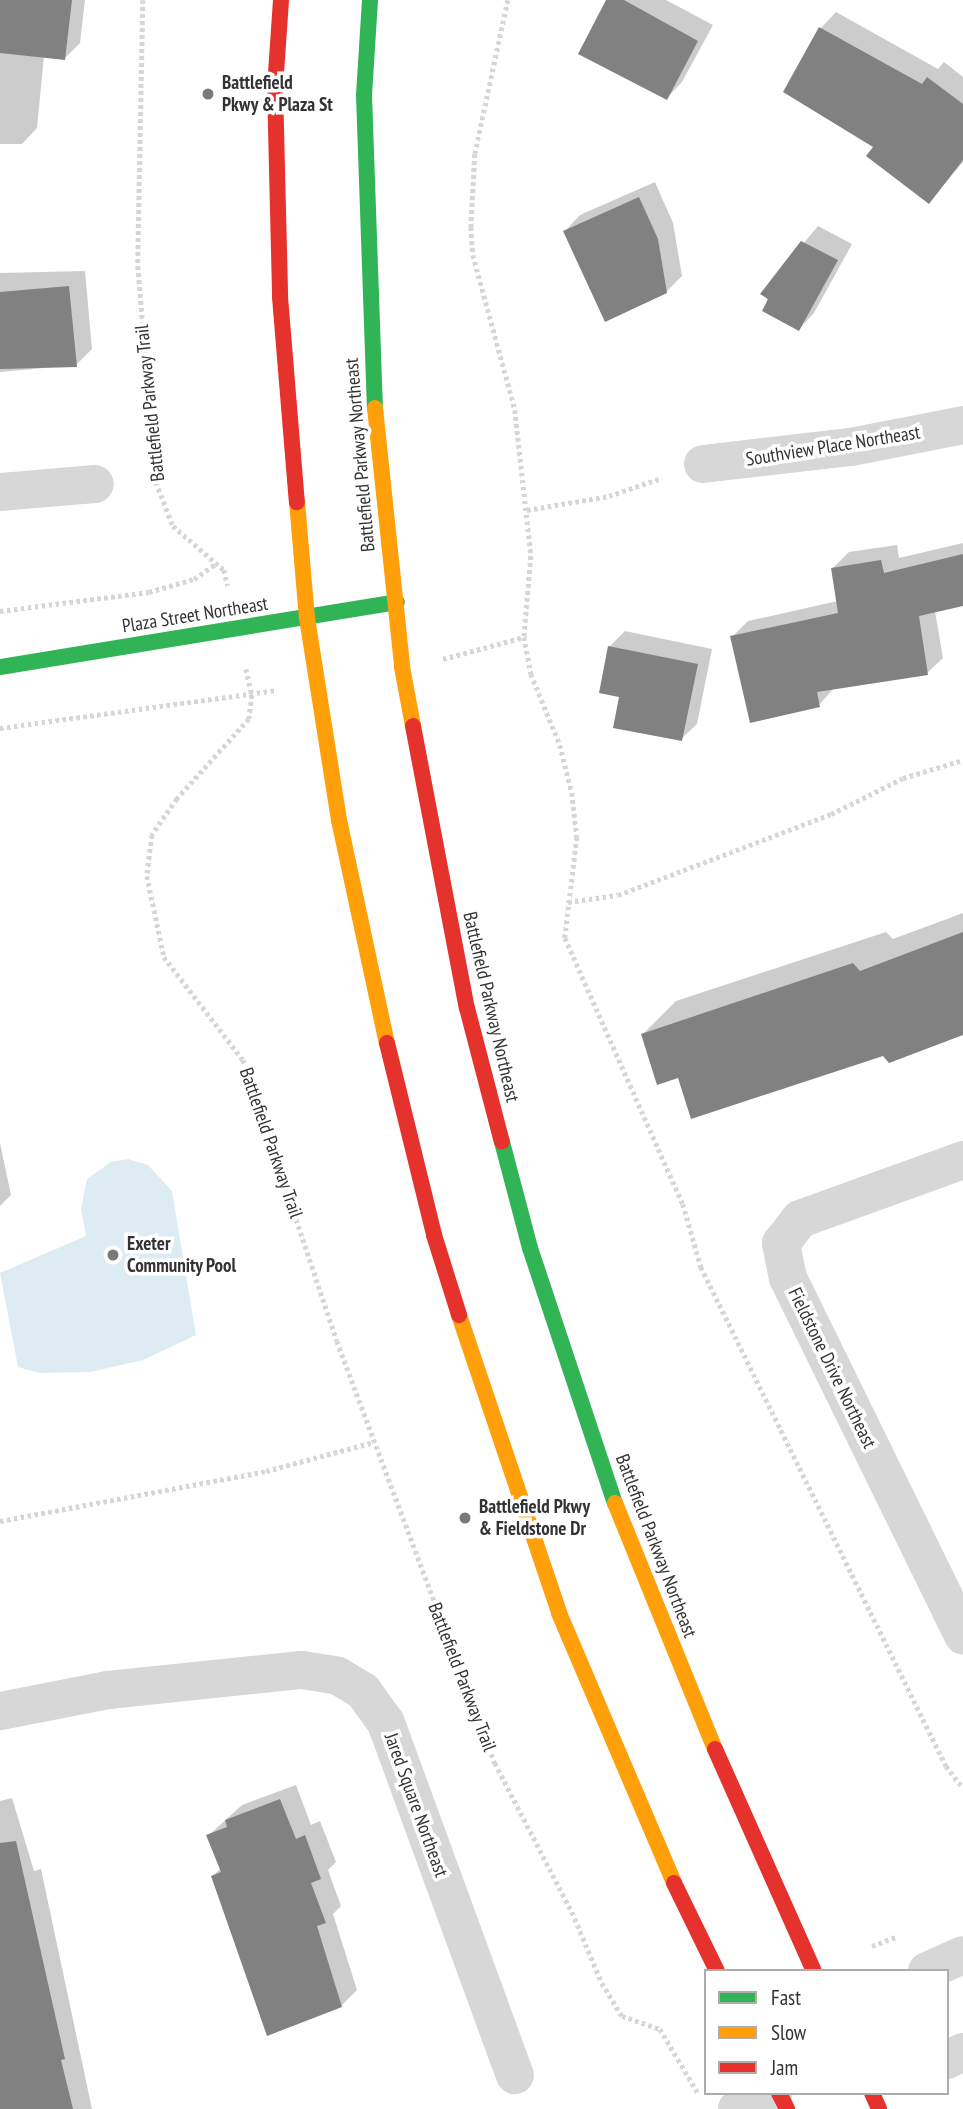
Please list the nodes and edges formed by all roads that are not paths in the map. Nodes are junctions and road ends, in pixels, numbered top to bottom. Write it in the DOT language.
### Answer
graph roads {
  1 [pos="281,0"];
  2 [pos="370,0"];
  3 [pos="963,425"];
  4 [pos="703,464"];
  5 [pos="95,484"];
  6 [pos="0,492"];
  7 [pos="397,603"];
  8 [pos="307,618"];
  9 [pos="0,667"];
  10 [pos="963,1160"];
  11 [pos="963,1636"];
  12 [pos="0,1711"];
  13 [pos="963,1955"];
  14 [pos="716,1969"];
  15 [pos="813,1969"];
  16 [pos="932,1969"];
  17 [pos="515,2075"];
  18 [pos="772,2095"];
  19 [pos="737,2109"];
  1 -- 8 [label="main road"];
  2 -- 7 [label="main road, Battlefield Parkway Northeast"];
  3 -- 4 [label="street, Southview Place Northeast"];
  5 -- 6 [label="street"];
  7 -- 8 [label="main road, Plaza Street Northeast"];
  7 -- 15 [label="main road, Battlefield Parkway Northeast"];
  8 -- 9 [label="main road, Plaza Street Northeast"];
  8 -- 14 [label="main road"];
  10 -- 11 [label="street, Fieldstone Drive Northeast"];
  12 -- 17 [label="street, Jared Square Northeast"];
  13 -- 16 [label="street"];
  18 -- 19 [label="street"];
}
